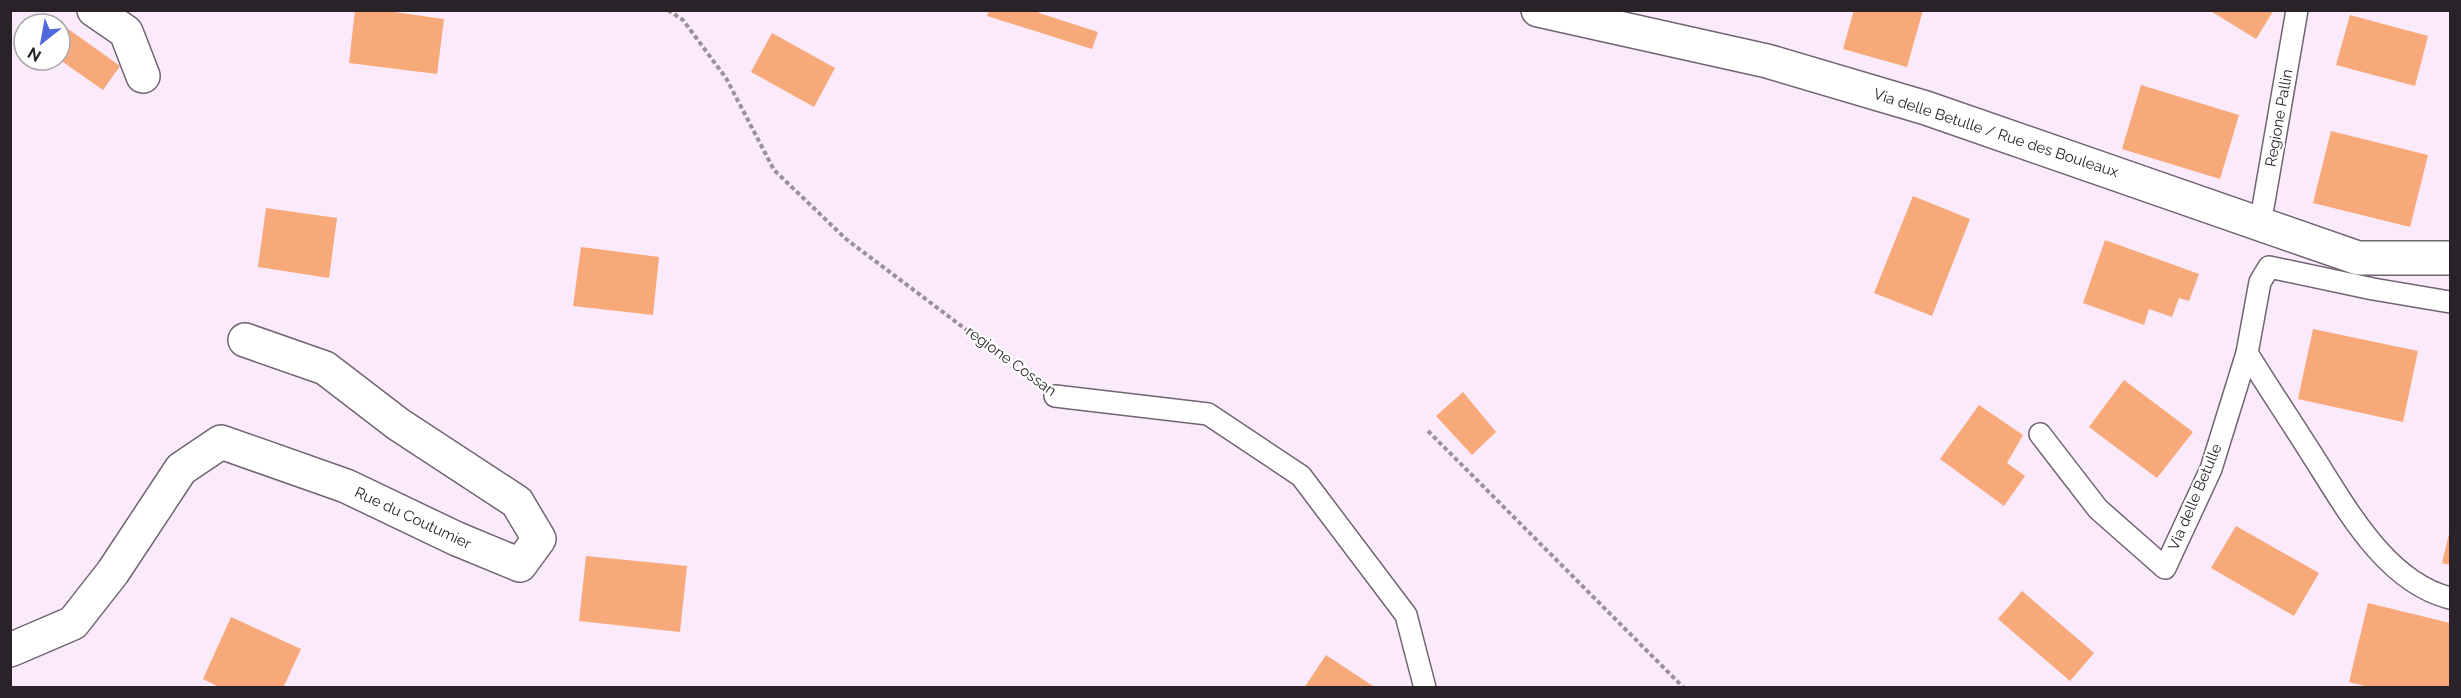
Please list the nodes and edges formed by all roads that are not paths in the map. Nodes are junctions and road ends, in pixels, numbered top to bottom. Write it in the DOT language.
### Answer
graph roads {
  1 [pos="94,10"];
  2 [pos="1538,10"];
  3 [pos="2297,10"];
  4 [pos="142,75"];
  5 [pos="2260,225"];
  6 [pos="2451,258"];
  7 [pos="2451,302"];
  8 [pos="245,340"];
  9 [pos="2247,353"];
  10 [pos="1055,396"];
  11 [pos="2040,434"];
  12 [pos="2451,598"];
  13 [pos="10,650"];
  14 [pos="1425,687"];
  1 -- 4 [label="street"];
  2 -- 5 [label="street, Via delle Betulle / Rue des Bouleaux"];
  3 -- 5 [label="lane, Regione Pallin"];
  5 -- 6 [label="street, Via delle Betulle / Rue des Bouleaux"];
  7 -- 9 [label="lane, Via delle Betulle"];
  8 -- 13 [label="street, Rue du Coutumier"];
  9 -- 11 [label="lane, Via delle Betulle"];
  9 -- 12 [label="lane"];
  10 -- 14 [label="lane, regione Cossan"];
}
